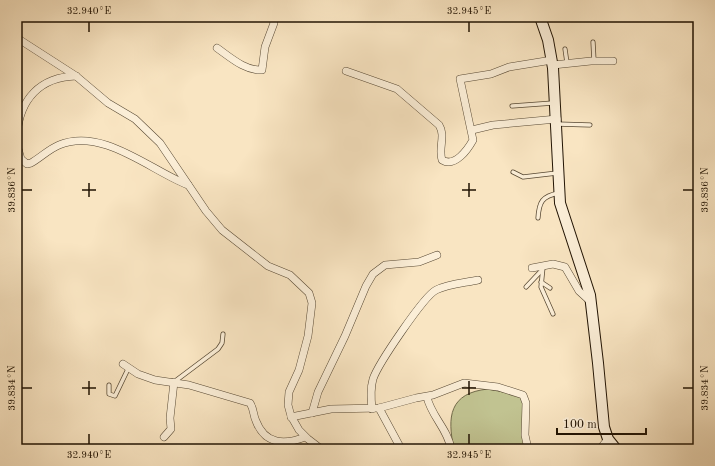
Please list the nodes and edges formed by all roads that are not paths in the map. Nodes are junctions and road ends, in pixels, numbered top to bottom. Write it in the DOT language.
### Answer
graph roads {
  1 [pos="272,17"];
  2 [pos="540,17"];
  3 [pos="17,38"];
  4 [pos="593,42"];
  5 [pos="17,44"];
  6 [pos="33,48"];
  7 [pos="217,48"];
  8 [pos="565,48"];
  9 [pos="594,61"];
  10 [pos="613,61"];
  11 [pos="552,63"];
  12 [pos="567,64"];
  13 [pos="346,71"];
  14 [pos="76,76"];
  15 [pos="556,103"];
  16 [pos="512,106"];
  17 [pos="557,121"];
  18 [pos="590,125"];
  19 [pos="472,130"];
  20 [pos="17,134"];
  21 [pos="17,145"];
  22 [pos="513,172"];
  23 [pos="558,173"];
  24 [pos="188,185"];
  25 [pos="560,193"];
  26 [pos="538,218"];
  27 [pos="437,255"];
  28 [pos="532,268"];
  29 [pos="543,268"];
  30 [pos="478,280"];
  31 [pos="541,282"];
  32 [pos="526,286"];
  33 [pos="550,288"];
  34 [pos="591,302"];
  35 [pos="553,314"];
  36 [pos="223,334"];
  37 [pos="125,366"];
  38 [pos="174,382"];
  39 [pos="109,385"];
  40 [pos="427,397"];
  41 [pos="375,408"];
  42 [pos="312,413"];
  43 [pos="291,417"];
  44 [pos="164,437"];
  45 [pos="305,437"];
  46 [pos="608,439"];
  47 [pos="295,441"];
  48 [pos="698,444"];
  49 [pos="399,445"];
  50 [pos="283,446"];
  51 [pos="297,449"];
  52 [pos="321,449"];
  53 [pos="451,449"];
  54 [pos="528,449"];
  55 [pos="600,449"];
  56 [pos="616,449"];
  57 [pos="691,449"];
  1 -- 7 [label="street"];
  2 -- 11 [label="street"];
  3 -- 6 [label="street"];
  4 -- 9 [label="lane"];
  5 -- 6 [label="street"];
  6 -- 14 [label="street"];
  8 -- 12 [label="lane"];
  9 -- 10 [label="street"];
  9 -- 12 [label="street"];
  11 -- 12 [label="street"];
  11 -- 15 [label="street"];
  11 -- 19 [label="street"];
  13 -- 19 [label="street"];
  14 -- 20 [label="street"];
  14 -- 24 [label="street"];
  15 -- 16 [label="lane"];
  15 -- 17 [label="street"];
  17 -- 18 [label="lane"];
  17 -- 19 [label="street"];
  17 -- 23 [label="street"];
  21 -- 24 [label="street"];
  22 -- 23 [label="lane"];
  23 -- 25 [label="street"];
  24 -- 43 [label="street"];
  25 -- 26 [label="lane"];
  25 -- 34 [label="street"];
  27 -- 42 [label="street"];
  28 -- 29 [label="street"];
  29 -- 31 [label="lane"];
  29 -- 32 [label="lane"];
  29 -- 34 [label="street"];
  30 -- 41 [label="street"];
  31 -- 33 [label="lane"];
  31 -- 35 [label="lane"];
  34 -- 46 [label="street"];
  36 -- 38 [label="lane"];
  37 -- 38 [label="street"];
  37 -- 39 [label="lane"];
  38 -- 44 [label="street"];
  38 -- 50 [label="street"];
  40 -- 41 [label="street"];
  40 -- 53 [label="street"];
  40 -- 54 [label="street"];
  41 -- 42 [label="street"];
  41 -- 49 [label="street"];
  42 -- 43 [label="street"];
  43 -- 45 [label="street"];
  45 -- 47 [label="street"];
  45 -- 52 [label="street"];
  46 -- 55 [label="street"];
  46 -- 56 [label="street"];
  47 -- 50 [label="street"];
  47 -- 51 [label="street"];
  48 -- 57 [label="lane"];
}
